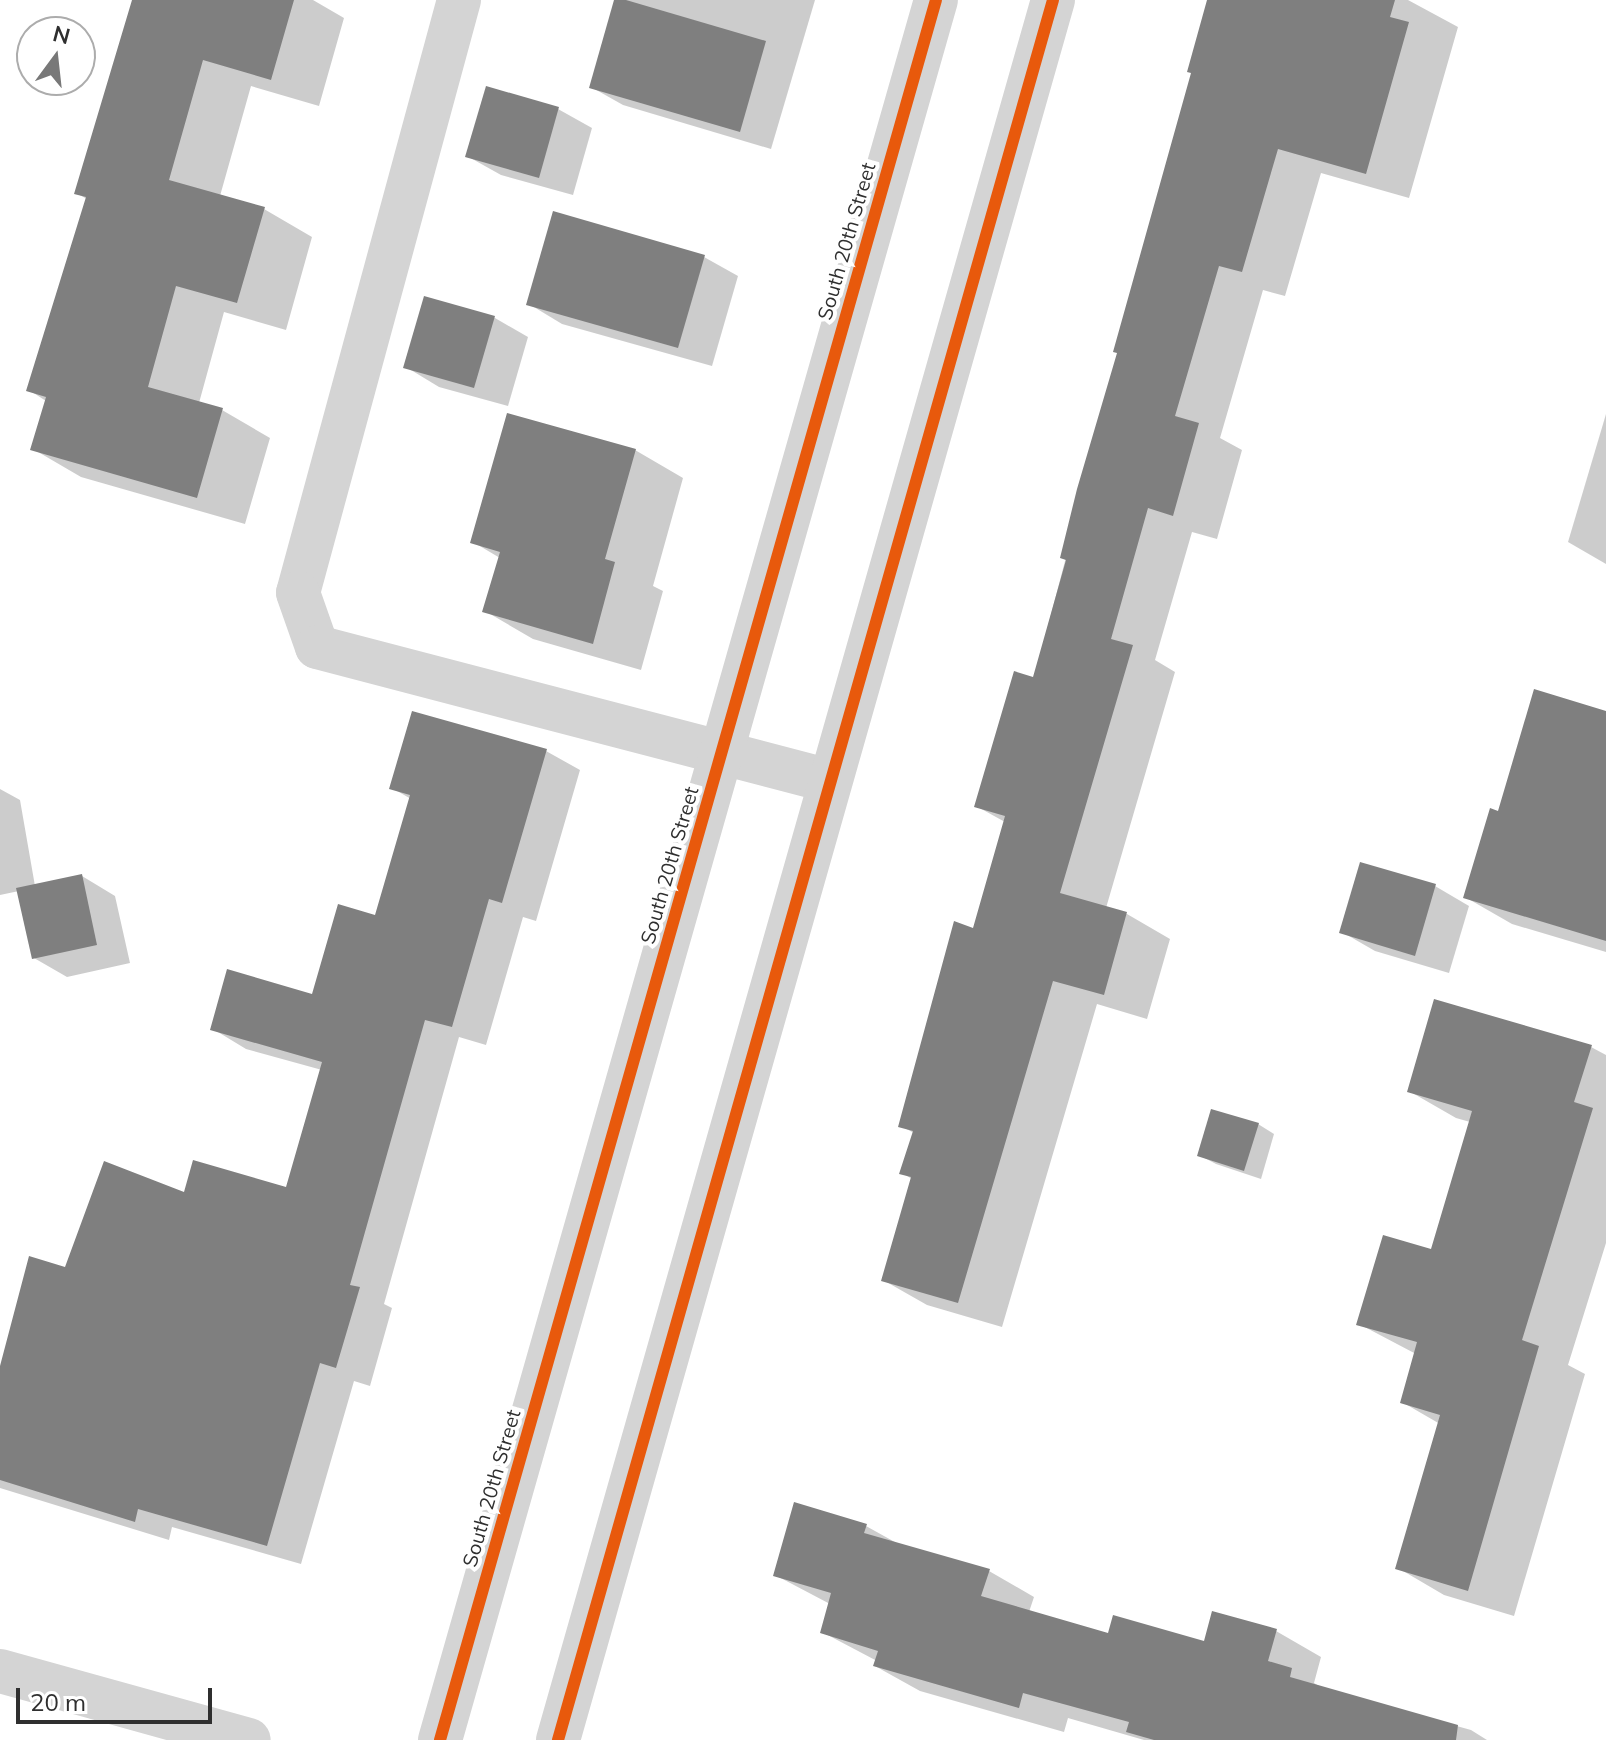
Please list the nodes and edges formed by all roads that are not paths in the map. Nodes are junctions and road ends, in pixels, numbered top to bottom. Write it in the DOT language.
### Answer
graph roads {
  1 [pos="459,0"];
  2 [pos="936,0"];
  3 [pos="1053,0"];
  4 [pos="722,751"];
  5 [pos="830,781"];
  6 [pos="0,1671"];
  7 [pos="249,1740"];
  8 [pos="440,1740"];
  9 [pos="558,1740"];
  1 -- 4 [label="street"];
  2 -- 4 [label="street, South 20th Street"];
  3 -- 5 [label="street"];
  4 -- 5 [label="street"];
  4 -- 8 [label="street, South 20th Street"];
  5 -- 9 [label="street"];
  6 -- 7 [label="street"];
}
